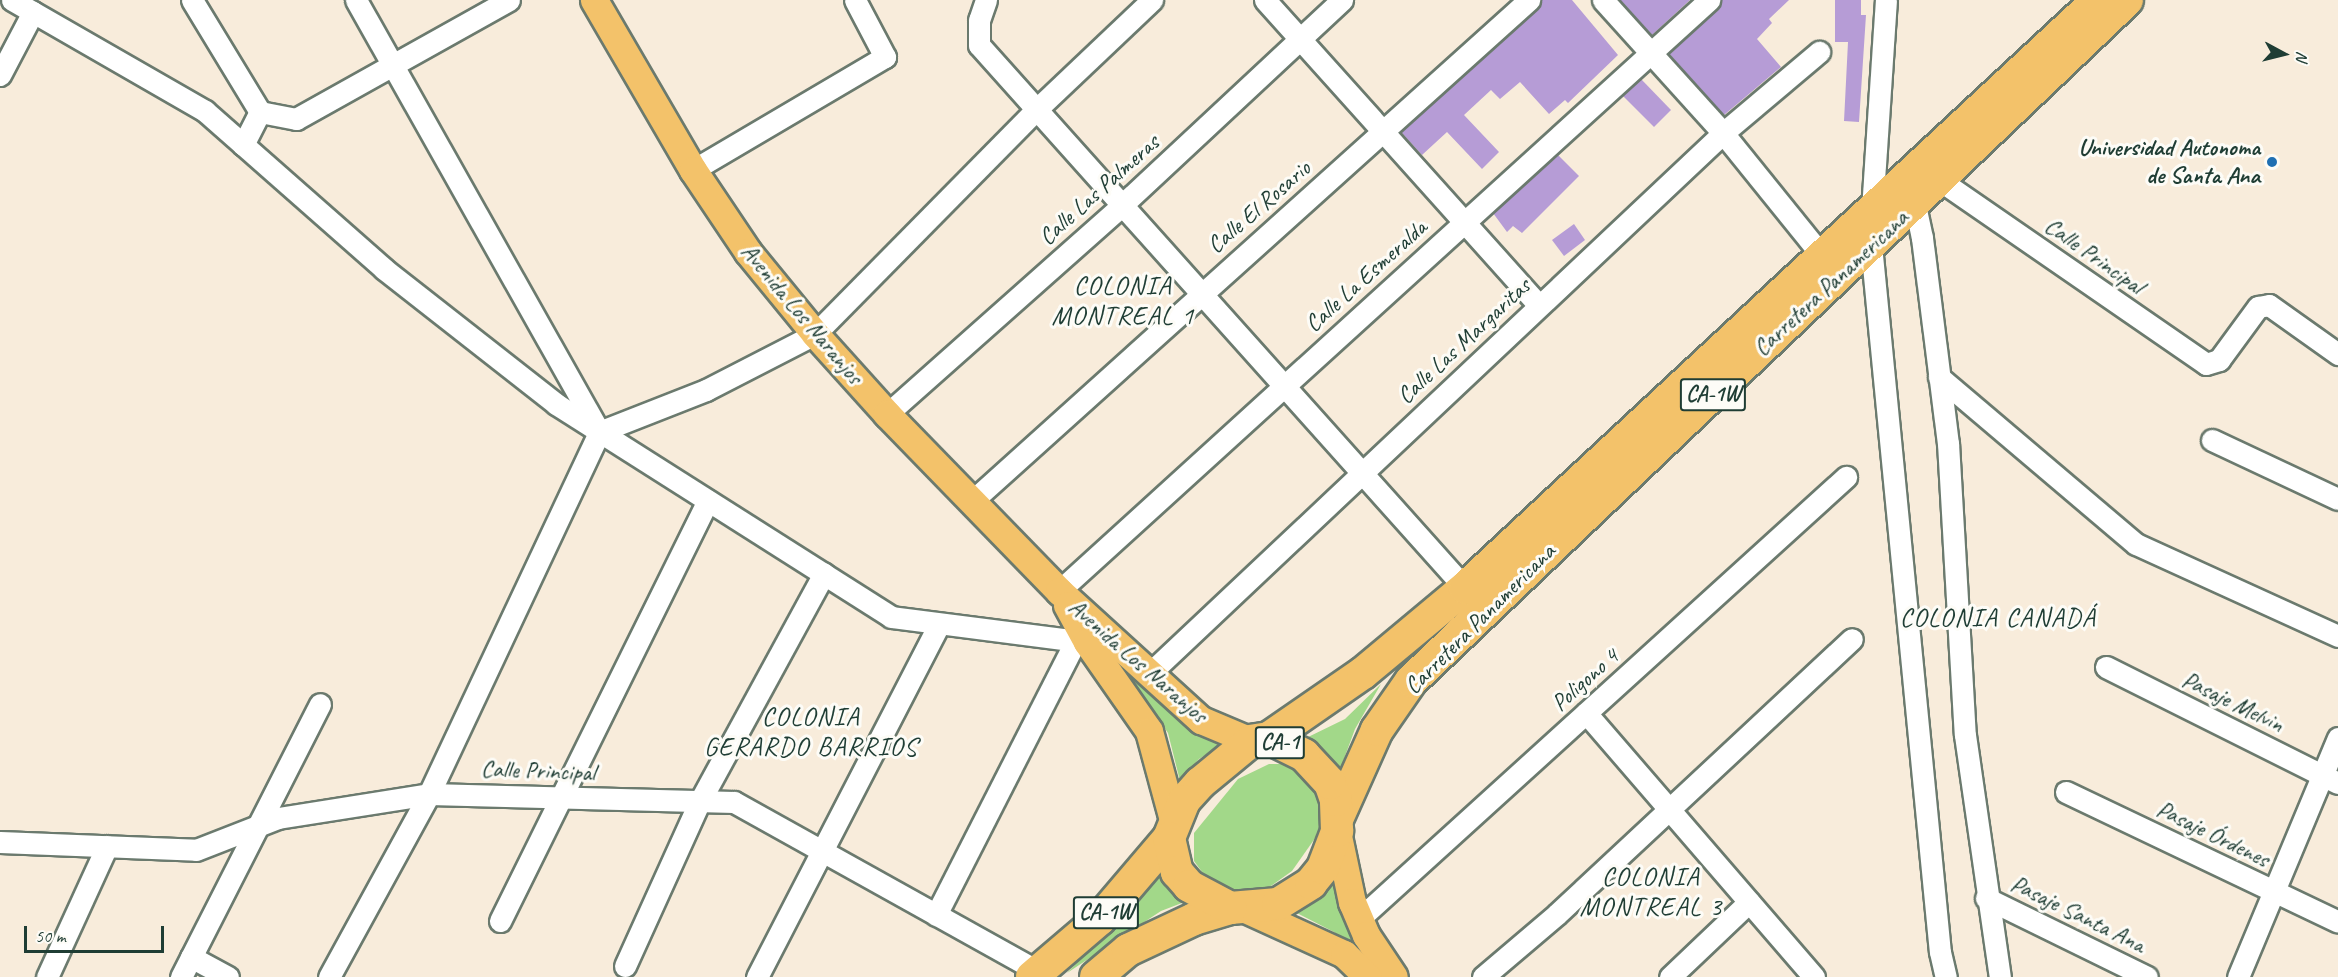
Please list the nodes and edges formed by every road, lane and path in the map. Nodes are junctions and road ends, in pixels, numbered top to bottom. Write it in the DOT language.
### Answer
graph roads {
  1 [pos="12,0"];
  2 [pos="192,0"];
  3 [pos="356,0"];
  4 [pos="509,0"];
  5 [pos="594,0"];
  6 [pos="855,0"];
  7 [pos="986,0"];
  8 [pos="1152,0"];
  9 [pos="1265,0"];
  10 [pos="1342,0"];
  11 [pos="1528,0"];
  12 [pos="1603,0"];
  13 [pos="1709,0"];
  14 [pos="1886,0"];
  15 [pos="2098,0"];
  16 [pos="2127,0"];
  17 [pos="33,12"];
  18 [pos="1300,39"];
  19 [pos="1820,51"];
  20 [pos="1651,53"];
  21 [pos="393,64"];
  22 [pos="0,75"];
  23 [pos="1036,110"];
  24 [pos="260,112"];
  25 [pos="1383,131"];
  26 [pos="1723,133"];
  27 [pos="243,145"];
  28 [pos="693,170"];
  29 [pos="1941,181"];
  30 [pos="1122,205"];
  31 [pos="1915,205"];
  32 [pos="1872,210"];
  33 [pos="1465,222"];
  34 [pos="1871,245"];
  35 [pos="1823,256"];
  36 [pos="1200,292"];
  37 [pos="1539,305"];
  38 [pos="815,334"];
  39 [pos="2338,354"];
  40 [pos="1939,377"];
  41 [pos="1284,384"];
  42 [pos="887,414"];
  43 [pos="599,432"];
  44 [pos="2212,440"];
  45 [pos="1362,471"];
  46 [pos="1846,477"];
  47 [pos="2338,499"];
  48 [pos="708,501"];
  49 [pos="971,502"];
  50 [pos="824,574"];
  51 [pos="1465,588"];
  52 [pos="1059,591"];
  53 [pos="939,625"];
  54 [pos="2338,636"];
  55 [pos="1852,639"];
  56 [pos="1081,642"];
  57 [pos="2106,667"];
  58 [pos="1149,674"];
  59 [pos="320,704"];
  60 [pos="1586,713"];
  61 [pos="2338,738"];
  62 [pos="1260,740"];
  63 [pos="2330,779"];
  64 [pos="2066,792"];
  65 [pos="429,794"];
  66 [pos="560,798"];
  67 [pos="700,801"];
  68 [pos="1668,808"];
  69 [pos="1337,824"];
  70 [pos="258,825"];
  71 [pos="1171,829"];
  72 [pos="0,842"];
  73 [pos="107,846"];
  74 [pos="824,853"];
  75 [pos="2274,891"];
  76 [pos="1986,898"];
  77 [pos="1749,902"];
  78 [pos="1236,908"];
  79 [pos="936,915"];
  80 [pos="1359,919"];
  81 [pos="500,921"];
  82 [pos="2338,922"];
  83 [pos="191,957"];
  84 [pos="626,966"];
  85 [pos="1035,974"];
  86 [pos="47,977"];
  87 [pos="181,977"];
  88 [pos="228,977"];
  89 [pos="329,977"];
  90 [pos="757,977"];
  91 [pos="1095,977"];
  92 [pos="1368,977"];
  93 [pos="1394,977"];
  94 [pos="1483,977"];
  95 [pos="1670,977"];
  96 [pos="1814,977"];
  97 [pos="1946,977"];
  98 [pos="2000,977"];
  99 [pos="2147,977"];
  100 [pos="2238,977"];
  1 -- 17 [label="street"];
  2 -- 24 [label="street"];
  3 -- 21 [label="street"];
  4 -- 21 [label="street"];
  5 -- 28 [label="main road, Avenida Los Naranjos"];
  6 -- 28 [label="street"];
  7 -- 23 [label="street"];
  8 -- 23 [label="street"];
  9 -- 18 [label="street"];
  10 -- 18 [label="street, Calle Las Palmeras"];
  11 -- 25 [label="street, Calle El Rosario"];
  12 -- 20 [label="street"];
  13 -- 20 [label="street, Calle La Esmeralda"];
  14 -- 32 [label="street"];
  15 -- 32 [label="highway, Carretera Panamericana / CA-1W"];
  16 -- 29 [label="highway, Carretera Panamericana / CA-1W"];
  17 -- 22 [label="street"];
  17 -- 27 [label="street"];
  18 -- 25 [label="street"];
  18 -- 30 [label="street, Calle Las Palmeras"];
  19 -- 26 [label="street, Calle Las Margaritas"];
  20 -- 26 [label="street"];
  20 -- 33 [label="street, Calle La Esmeralda"];
  21 -- 24 [label="street"];
  21 -- 43 [label="street"];
  23 -- 30 [label="street"];
  23 -- 38 [label="street"];
  24 -- 27 [label="street"];
  25 -- 33 [label="street"];
  25 -- 36 [label="street, Calle El Rosario"];
  26 -- 35 [label="street"];
  26 -- 37 [label="street, Calle Las Margaritas"];
  27 -- 43 [label="street"];
  28 -- 38 [label="main road, Avenida Los Naranjos"];
  29 -- 31 [label="highway, Carretera Panamericana / CA-1W"];
  29 -- 39 [label="street, Calle Principal"];
  30 -- 36 [label="street"];
  30 -- 42 [label="street, Calle Las Palmeras"];
  31 -- 34 [label="highway, Carretera Panamericana / CA-1W"];
  31 -- 40 [label="street"];
  32 -- 35 [label="highway, Carretera Panamericana / CA-1W"];
  33 -- 37 [label="street"];
  33 -- 41 [label="street, Calle La Esmeralda"];
  34 -- 69 [label="highway, Carretera Panamericana / CA-1W"];
  34 -- 97 [label="street"];
  35 -- 51 [label="highway, Carretera Panamericana / CA-1W"];
  36 -- 41 [label="street"];
  36 -- 49 [label="street, Calle El Rosario"];
  37 -- 45 [label="street, Calle Las Margaritas"];
  38 -- 42 [label="main road, Avenida Los Naranjos"];
  38 -- 43 [label="street"];
  40 -- 54 [label="street"];
  40 -- 76 [label="street"];
  41 -- 45 [label="street"];
  41 -- 52 [label="street, Calle La Esmeralda"];
  42 -- 49 [label="main road, Avenida Los Naranjos"];
  43 -- 48 [label="street"];
  43 -- 65 [label="street"];
  44 -- 47 [label="street"];
  45 -- 51 [label="street"];
  45 -- 58 [label="street, Calle Las Margaritas"];
  46 -- 60 [label="street, Poligono 4"];
  48 -- 50 [label="street"];
  48 -- 66 [label="street"];
  49 -- 52 [label="main road, Avenida Los Naranjos"];
  50 -- 53 [label="street"];
  50 -- 67 [label="street"];
  51 -- 62 [label="highway, Carretera Panamericana / CA-1W"];
  52 -- 56 [label="main road, Avenida Los Naranjos"];
  52 -- 58 [label="main road, Avenida Los Naranjos"];
  53 -- 56 [label="street"];
  53 -- 74 [label="street"];
  55 -- 68 [label="street"];
  56 -- 71 [label="main road, Avenida Los Naranjos"];
  56 -- 79 [label="street"];
  57 -- 63 [label="street, Pasaje Melvin"];
  58 -- 62 [label="main road, Avenida Los Naranjos"];
  59 -- 70 [label="street"];
  60 -- 68 [label="street"];
  60 -- 80 [label="street, Poligono 4"];
  61 -- 63 [label="street"];
  62 -- 69 [label="highway, CA-1"];
  62 -- 71 [label="highway, CA-1"];
  63 -- 75 [label="street"];
  64 -- 75 [label="street, Pasaje Órdenes"];
  65 -- 66 [label="street, Calle Principal"];
  65 -- 70 [label="street, Calle Principal"];
  65 -- 89 [label="street"];
  66 -- 67 [label="street, Calle Principal"];
  66 -- 81 [label="street"];
  67 -- 74 [label="street, Calle Principal"];
  67 -- 84 [label="street"];
  68 -- 77 [label="street"];
  68 -- 94 [label="street"];
  69 -- 78 [label="highway"];
  69 -- 80 [label="main road"];
  70 -- 73 [label="street, Calle Principal"];
  70 -- 83 [label="street"];
  71 -- 78 [label="highway"];
  71 -- 85 [label="highway, CA-1W"];
  72 -- 73 [label="street, Calle Principal"];
  73 -- 86 [label="street"];
  74 -- 79 [label="street, Calle Principal"];
  74 -- 90 [label="street"];
  75 -- 82 [label="street, Pasaje Órdenes"];
  75 -- 100 [label="street"];
  76 -- 98 [label="street"];
  76 -- 99 [label="street, Pasaje Santa Ana"];
  77 -- 95 [label="street"];
  77 -- 96 [label="street"];
  78 -- 91 [label="highway, CA-1W"];
  78 -- 92 [label="main road"];
  79 -- 85 [label="street, Calle Principal"];
  80 -- 93 [label="main road"];
  83 -- 87 [label="street"];
  83 -- 88 [label="street"];
}
